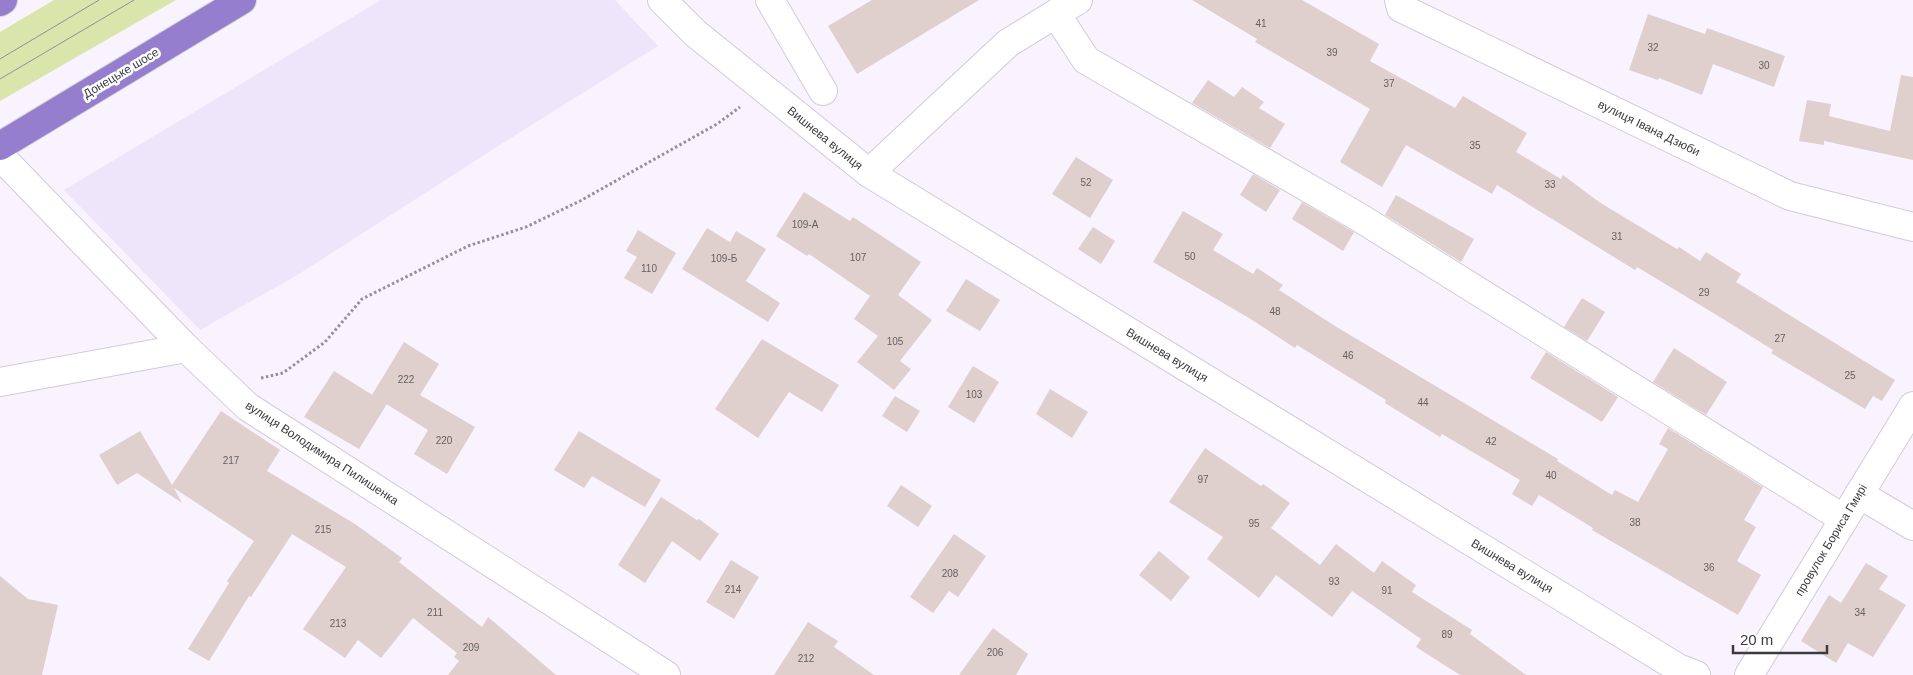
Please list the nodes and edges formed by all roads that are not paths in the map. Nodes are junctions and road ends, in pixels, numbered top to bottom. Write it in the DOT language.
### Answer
graph roads {
  1 [pos="242,0"];
  2 [pos="662,0"];
  3 [pos="770,0"];
  4 [pos="1395,3"];
  5 [pos="1067,7"];
  6 [pos="823,91"];
  7 [pos="0,146"];
  8 [pos="0,156"];
  9 [pos="869,173"];
  10 [pos="1913,227"];
  11 [pos="186,348"];
  12 [pos="0,382"];
  13 [pos="1913,406"];
  14 [pos="1859,494"];
  15 [pos="1844,519"];
  16 [pos="1913,526"];
  17 [pos="666,675"];
  18 [pos="1696,675"];
  19 [pos="1749,675"];
  1 -- 7 [label="highway, Донецьке шосе"];
  2 -- 9 [label="street, Вишнева вулиця"];
  3 -- 6 [label="street"];
  4 -- 10 [label="street, вулиця Івана Дзюби"];
  5 -- 9 [label="street"];
  5 -- 15 [label="street"];
  8 -- 11 [label="street, вулиця Володимира Пилишенка"];
  9 -- 18 [label="street, Вишнева вулиця"];
  11 -- 12 [label="street"];
  11 -- 17 [label="street, вулиця Володимира Пилишенка"];
  13 -- 14 [label="street, провулок Бориса Гмирі"];
  14 -- 15 [label="street, провулок Бориса Гмирі"];
  14 -- 16 [label="street"];
  15 -- 19 [label="street, провулок Бориса Гмирі"];
}
